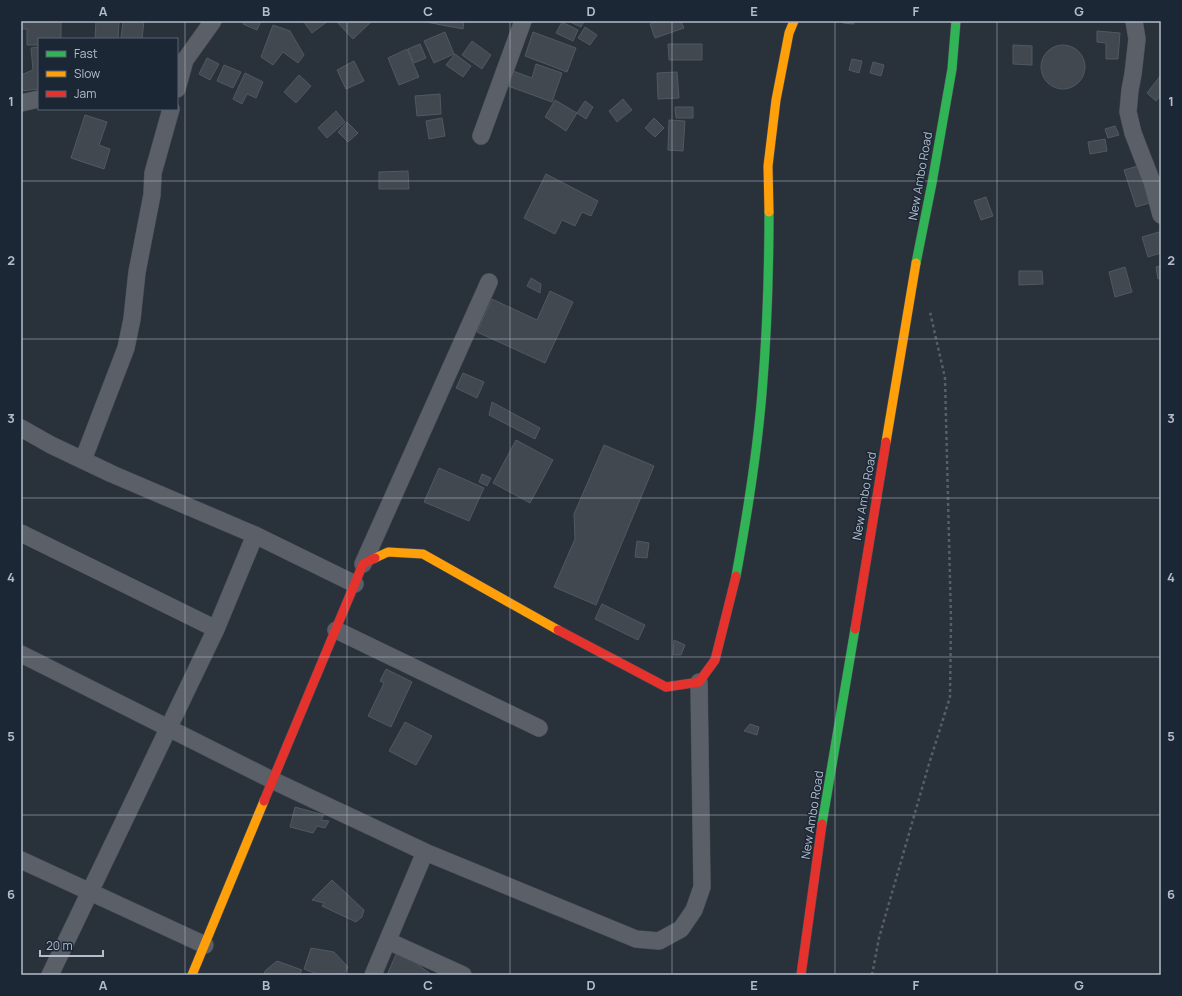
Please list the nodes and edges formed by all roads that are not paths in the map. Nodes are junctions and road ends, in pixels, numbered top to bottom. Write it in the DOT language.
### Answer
graph roads {
  1 [pos="213,21"];
  2 [pos="523,21"];
  3 [pos="794,21"];
  4 [pos="956,21"];
  5 [pos="1134,21"];
  6 [pos="181,61"];
  7 [pos="178,82"];
  8 [pos="38,99"];
  9 [pos="21,103"];
  10 [pos="171,110"];
  11 [pos="481,136"];
  12 [pos="1161,215"];
  13 [pos="489,282"];
  14 [pos="21,428"];
  15 [pos="83,460"];
  16 [pos="21,533"];
  17 [pos="255,534"];
  18 [pos="363,564"];
  19 [pos="355,584"];
  20 [pos="216,629"];
  21 [pos="336,630"];
  22 [pos="21,654"];
  23 [pos="699,682"];
  24 [pos="168,728"];
  25 [pos="539,728"];
  26 [pos="274,781"];
  27 [pos="425,852"];
  28 [pos="21,860"];
  29 [pos="90,892"];
  30 [pos="388,941"];
  31 [pos="205,945"];
  32 [pos="50,975"];
  33 [pos="192,975"];
  34 [pos="373,975"];
  35 [pos="463,975"];
  36 [pos="801,975"];
  1 -- 6 [label="street"];
  2 -- 11 [label="street"];
  3 -- 23 [label="main road"];
  4 -- 36 [label="main road, New Ambo Road"];
  5 -- 12 [label="street"];
  6 -- 7 [label="street"];
  8 -- 9 [label="street"];
  10 -- 15 [label="street"];
  13 -- 18 [label="street"];
  14 -- 15 [label="street"];
  15 -- 17 [label="street"];
  16 -- 20 [label="street"];
  17 -- 19 [label="street"];
  17 -- 20 [label="street"];
  18 -- 19 [label="main road"];
  18 -- 23 [label="main road"];
  19 -- 21 [label="main road"];
  20 -- 24 [label="street"];
  21 -- 25 [label="street"];
  21 -- 26 [label="main road"];
  22 -- 24 [label="street"];
  23 -- 27 [label="street"];
  24 -- 26 [label="street"];
  24 -- 29 [label="street"];
  26 -- 27 [label="street"];
  26 -- 31 [label="main road"];
  27 -- 30 [label="street"];
  28 -- 29 [label="street"];
  29 -- 31 [label="street"];
  29 -- 32 [label="street"];
  30 -- 34 [label="street"];
  30 -- 35 [label="street"];
  31 -- 33 [label="main road"];
}
